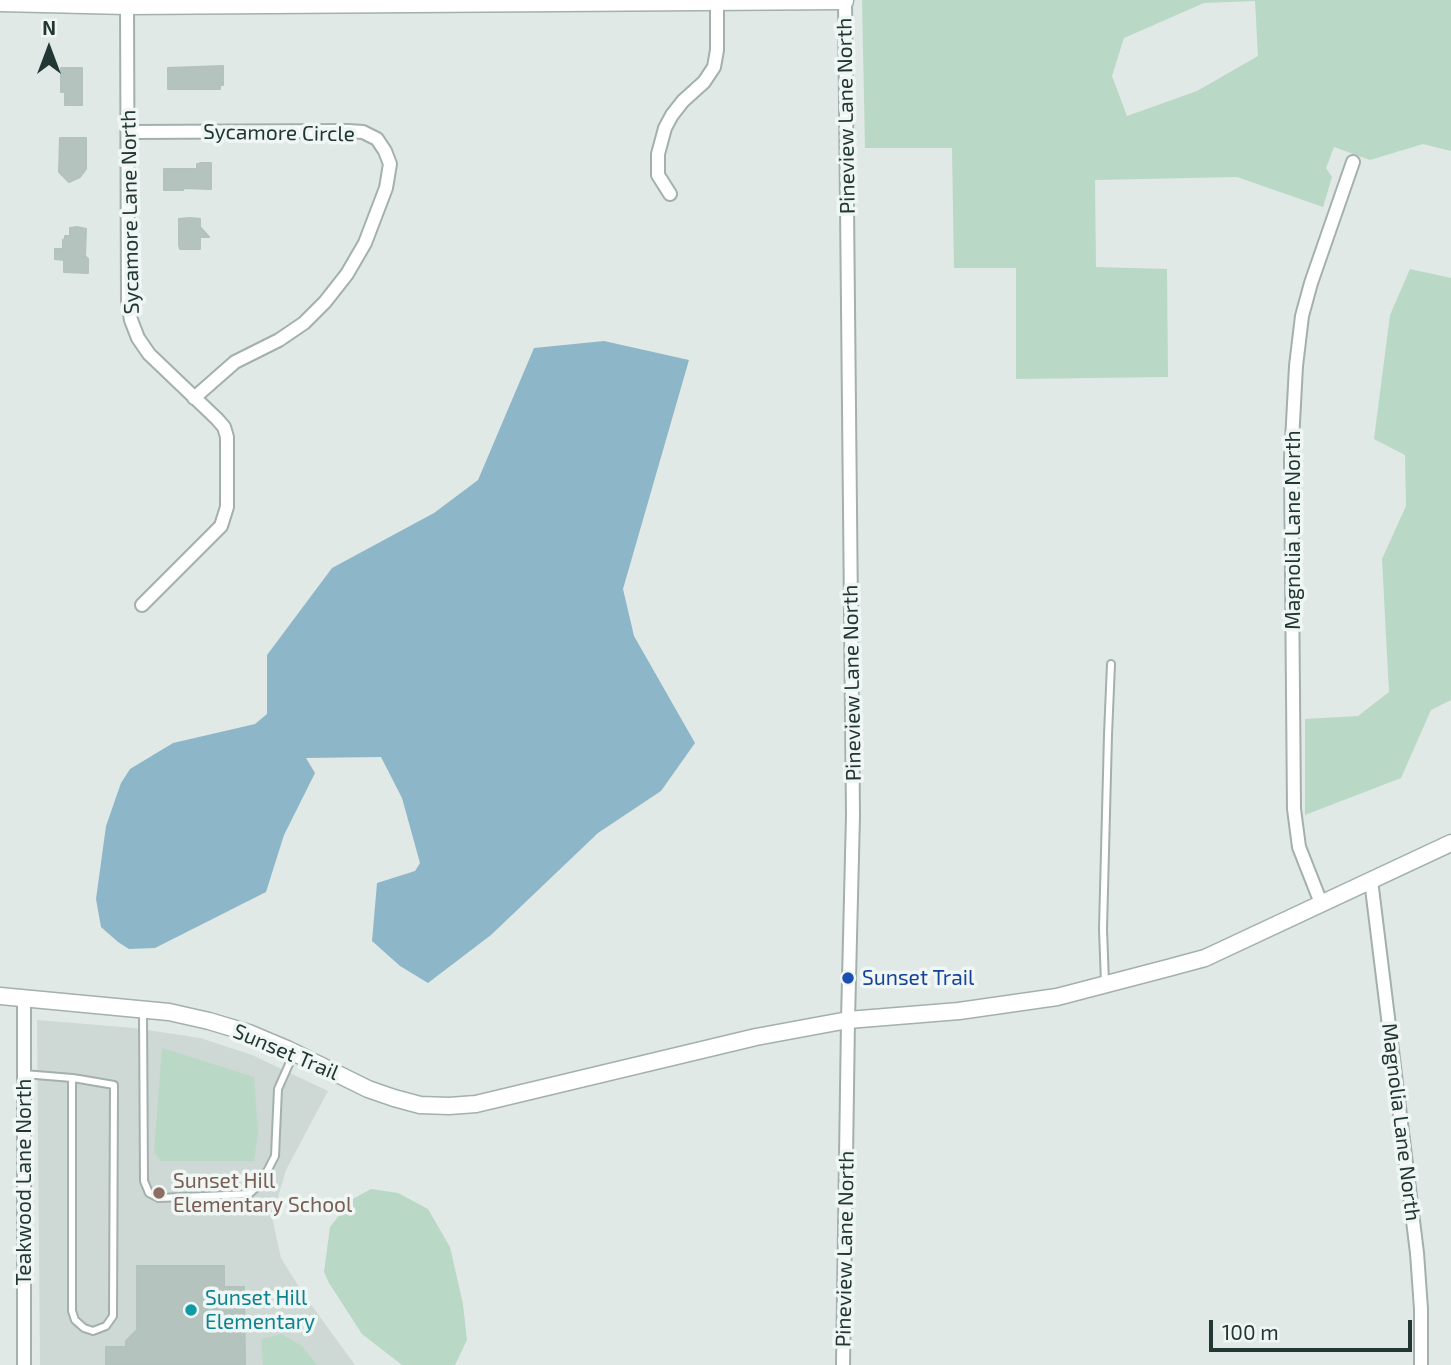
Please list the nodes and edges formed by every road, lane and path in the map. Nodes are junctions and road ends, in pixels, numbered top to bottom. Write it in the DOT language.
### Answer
graph roads {
  1 [pos="845,1"];
  2 [pos="717,2"];
  3 [pos="0,3"];
  4 [pos="127,3"];
  5 [pos="128,132"];
  6 [pos="1353,162"];
  7 [pos="670,194"];
  8 [pos="194,398"];
  9 [pos="142,605"];
  10 [pos="1111,664"];
  11 [pos="1451,842"];
  12 [pos="1371,880"];
  13 [pos="1321,903"];
  14 [pos="1105,985"];
  15 [pos="0,996"];
  16 [pos="24,999"];
  17 [pos="143,1010"];
  18 [pos="848,1020"];
  19 [pos="294,1053"];
  20 [pos="24,1074"];
  21 [pos="72,1078"];
  22 [pos="24,1365"];
  23 [pos="843,1365"];
  24 [pos="1421,1365"];
  1 -- 2 [label="street"];
  1 -- 18 [label="street, Pineview Lane North"];
  2 -- 4 [label="street"];
  2 -- 7 [label="street"];
  3 -- 4 [label="street"];
  4 -- 5 [label="street, Sycamore Lane North"];
  5 -- 8 [label="street, Sycamore Lane North"];
  5 -- 8 [label="street, Sycamore Circle"];
  6 -- 13 [label="street, Magnolia Lane North"];
  8 -- 9 [label="street, Sycamore Lane North"];
  10 -- 14 [label="lane"];
  11 -- 12 [label="street, Sunset Trail"];
  12 -- 13 [label="street, Sunset Trail"];
  12 -- 24 [label="street, Magnolia Lane North"];
  13 -- 14 [label="street, Sunset Trail"];
  14 -- 18 [label="street, Sunset Trail"];
  15 -- 16 [label="street, Sunset Trail"];
  16 -- 17 [label="street, Sunset Trail"];
  16 -- 20 [label="street, Teakwood Lane North"];
  17 -- 19 [label="street, Sunset Trail"];
  17 -- 19 [label="lane"];
  18 -- 19 [label="street, Sunset Trail"];
  18 -- 23 [label="street, Pineview Lane North"];
  20 -- 21 [label="lane"];
  20 -- 22 [label="street, Teakwood Lane North"];
  21 -- 21 [label="lane"];
}
